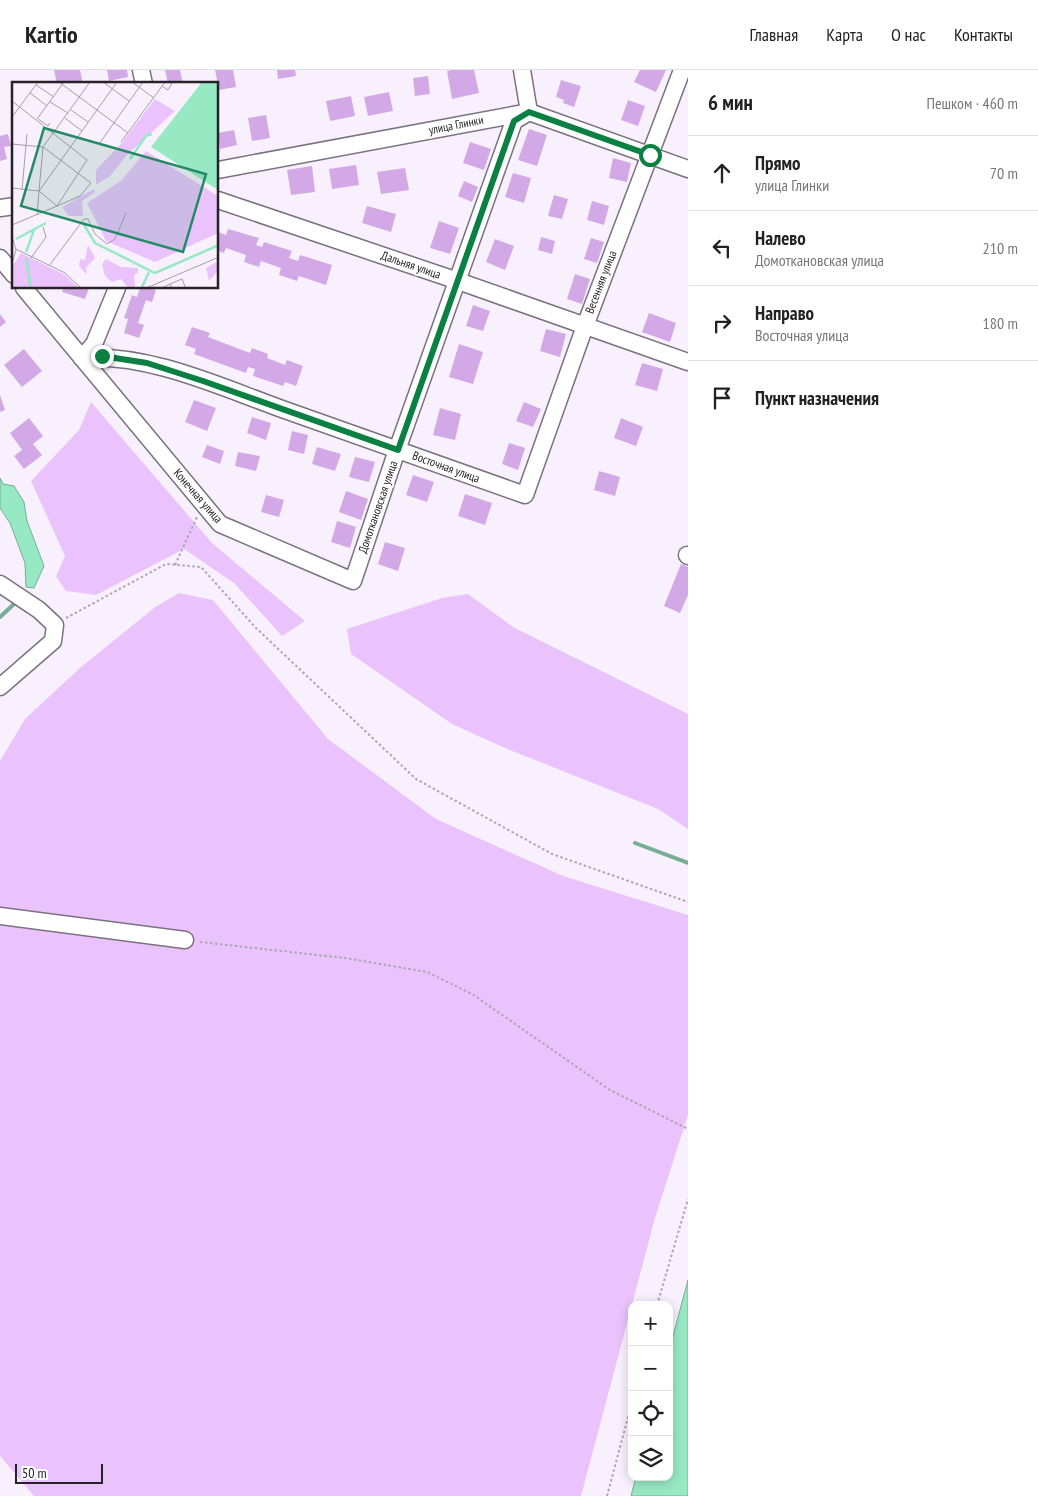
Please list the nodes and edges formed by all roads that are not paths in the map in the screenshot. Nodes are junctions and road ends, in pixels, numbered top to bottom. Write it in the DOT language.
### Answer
graph roads {
  1 [pos="522,70"];
  2 [pos="682,70"];
  3 [pos="529,112"];
  4 [pos="650,155"];
  5 [pos="688,169"];
  6 [pos="219,170"];
  7 [pos="219,200"];
  8 [pos="0,258"];
  9 [pos="12,273"];
  10 [pos="458,280"];
  11 [pos="25,289"];
  12 [pos="117,289"];
  13 [pos="585,326"];
  14 [pos="82,358"];
  15 [pos="688,362"];
  16 [pos="398,450"];
  17 [pos="525,495"];
  18 [pos="353,581"];
  19 [pos="2,586"];
  20 [pos="0,687"];
  21 [pos="0,916"];
  22 [pos="185,940"];
  1 -- 3 [label="street"];
  2 -- 4 [label="street, Весенняя улица"];
  3 -- 4 [label="street"];
  3 -- 6 [label="street, улица Глинки"];
  3 -- 10 [label="street, Домоткановская улица"];
  4 -- 5 [label="street"];
  4 -- 13 [label="street, Весенняя улица"];
  7 -- 10 [label="street, Дальняя улица"];
  8 -- 9 [label="street"];
  10 -- 13 [label="street, Дальняя улица"];
  10 -- 16 [label="street, Домоткановская улица"];
  11 -- 14 [label="street"];
  12 -- 14 [label="street"];
  13 -- 15 [label="street, Дальняя улица"];
  13 -- 17 [label="street, Весенняя улица"];
  14 -- 16 [label="street, Восточная улица"];
  14 -- 18 [label="street, Конечная улица"];
  16 -- 17 [label="street, Восточная улица"];
  16 -- 18 [label="street, Домоткановская улица"];
  19 -- 20 [label="street"];
  21 -- 22 [label="street"];
}
